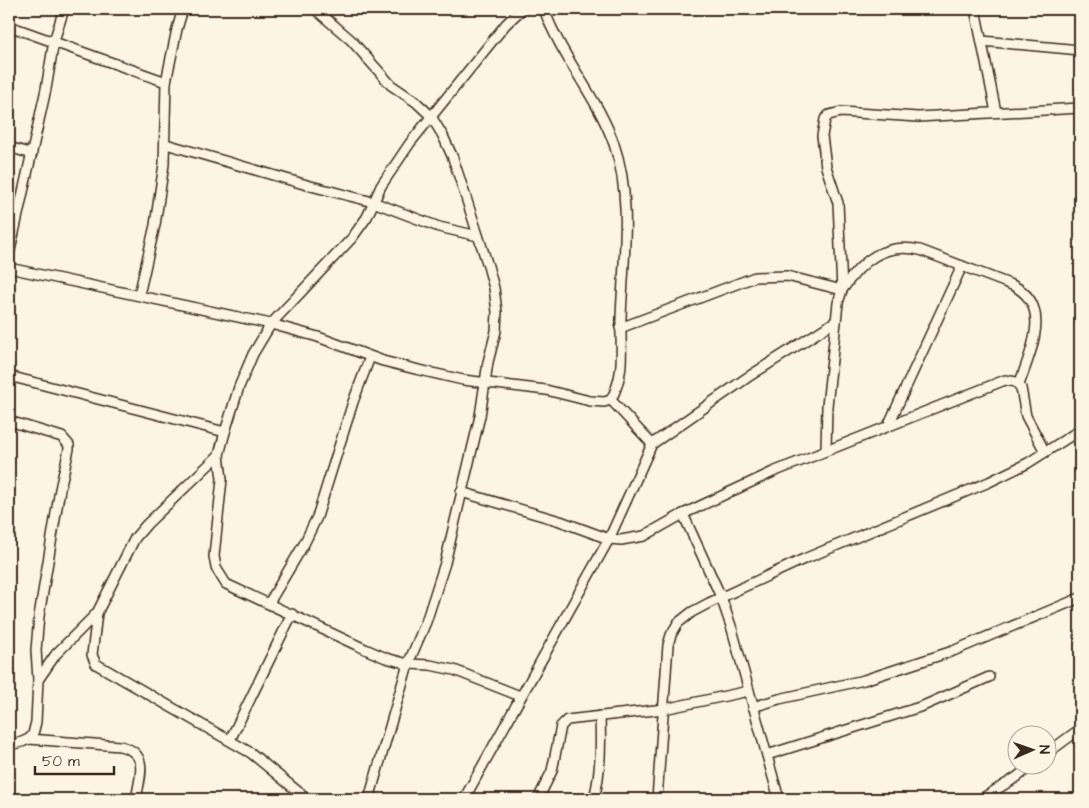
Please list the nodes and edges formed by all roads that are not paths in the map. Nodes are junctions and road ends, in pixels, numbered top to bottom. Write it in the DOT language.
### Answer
graph roads {
  1 [pos="64,9"];
  2 [pos="183,9"];
  3 [pos="315,9"];
  4 [pos="522,9"];
  5 [pos="544,9"];
  6 [pos="975,9"];
  7 [pos="9,26"];
  8 [pos="982,41"];
  9 [pos="54,42"];
  10 [pos="1080,50"];
  11 [pos="166,82"];
  12 [pos="1080,108"];
  13 [pos="996,112"];
  14 [pos="431,116"];
  15 [pos="166,144"];
  16 [pos="9,146"];
  17 [pos="32,154"];
  18 [pos="373,202"];
  19 [pos="478,236"];
  20 [pos="9,255"];
  21 [pos="962,266"];
  22 [pos="9,268"];
  23 [pos="842,290"];
  24 [pos="139,295"];
  25 [pos="836,321"];
  26 [pos="271,324"];
  27 [pos="620,328"];
  28 [pos="370,357"];
  29 [pos="9,376"];
  30 [pos="484,382"];
  31 [pos="1019,385"];
  32 [pos="611,400"];
  33 [pos="9,421"];
  34 [pos="888,426"];
  35 [pos="1080,430"];
  36 [pos="224,432"];
  37 [pos="652,444"];
  38 [pos="826,450"];
  39 [pos="1045,452"];
  40 [pos="219,455"];
  41 [pos="461,492"];
  42 [pos="683,514"];
  43 [pos="609,538"];
  44 [pos="721,596"];
  45 [pos="1080,598"];
  46 [pos="269,603"];
  47 [pos="97,613"];
  48 [pos="292,614"];
  49 [pos="408,664"];
  50 [pos="989,677"];
  51 [pos="38,680"];
  52 [pos="749,691"];
  53 [pos="520,696"];
  54 [pos="753,707"];
  55 [pos="664,709"];
  56 [pos="600,716"];
  57 [pos="1080,729"];
  58 [pos="29,739"];
  59 [pos="230,740"];
  60 [pos="9,744"];
  61 [pos="1056,747"];
  62 [pos="767,755"];
  63 [pos="1017,776"];
  64 [pos="136,799"];
  65 [pos="307,799"];
  66 [pos="369,799"];
  67 [pos="464,799"];
  68 [pos="538,799"];
  69 [pos="594,799"];
  70 [pos="658,799"];
  71 [pos="779,799"];
  72 [pos="981,799"];
  1 -- 9 [label="street"];
  2 -- 11 [label="street"];
  3 -- 14 [label="street"];
  4 -- 14 [label="street"];
  5 -- 27 [label="street"];
  6 -- 8 [label="street"];
  7 -- 9 [label="street"];
  8 -- 10 [label="street"];
  8 -- 13 [label="street"];
  9 -- 11 [label="street"];
  9 -- 17 [label="street"];
  11 -- 15 [label="street"];
  12 -- 13 [label="street"];
  13 -- 23 [label="street"];
  14 -- 18 [label="street"];
  14 -- 19 [label="street"];
  15 -- 18 [label="street"];
  15 -- 24 [label="street"];
  16 -- 17 [label="street"];
  17 -- 20 [label="street"];
  18 -- 19 [label="street"];
  18 -- 26 [label="street"];
  19 -- 30 [label="street"];
  21 -- 23 [label="street"];
  21 -- 31 [label="street"];
  21 -- 34 [label="street"];
  22 -- 24 [label="street"];
  23 -- 25 [label="street"];
  23 -- 27 [label="street"];
  24 -- 26 [label="street"];
  25 -- 37 [label="street"];
  25 -- 38 [label="street"];
  26 -- 28 [label="street"];
  26 -- 36 [label="street"];
  27 -- 32 [label="street"];
  28 -- 30 [label="street"];
  28 -- 46 [label="street"];
  29 -- 36 [label="street"];
  30 -- 32 [label="street"];
  30 -- 41 [label="street"];
  31 -- 34 [label="street"];
  31 -- 39 [label="street"];
  32 -- 37 [label="street"];
  33 -- 51 [label="street"];
  34 -- 38 [label="street"];
  35 -- 39 [label="street"];
  36 -- 40 [label="street"];
  37 -- 43 [label="street"];
  38 -- 42 [label="street"];
  39 -- 44 [label="street"];
  40 -- 46 [label="street"];
  40 -- 47 [label="street"];
  41 -- 43 [label="street"];
  41 -- 49 [label="street"];
  42 -- 43 [label="street"];
  42 -- 44 [label="street"];
  43 -- 53 [label="street"];
  44 -- 52 [label="street"];
  44 -- 55 [label="street"];
  45 -- 54 [label="street"];
  46 -- 48 [label="street"];
  47 -- 51 [label="street"];
  47 -- 59 [label="street"];
  48 -- 49 [label="street"];
  48 -- 59 [label="street"];
  49 -- 53 [label="street"];
  49 -- 66 [label="street"];
  50 -- 62 [label="street"];
  51 -- 58 [label="street"];
  52 -- 54 [label="street"];
  52 -- 55 [label="street"];
  53 -- 67 [label="street"];
  54 -- 62 [label="street"];
  55 -- 56 [label="street"];
  55 -- 70 [label="street"];
  56 -- 68 [label="street"];
  56 -- 69 [label="street"];
  57 -- 61 [label="street"];
  58 -- 60 [label="street"];
  58 -- 64 [label="street"];
  59 -- 65 [label="street"];
  62 -- 71 [label="street"];
  63 -- 72 [label="street"];
}
